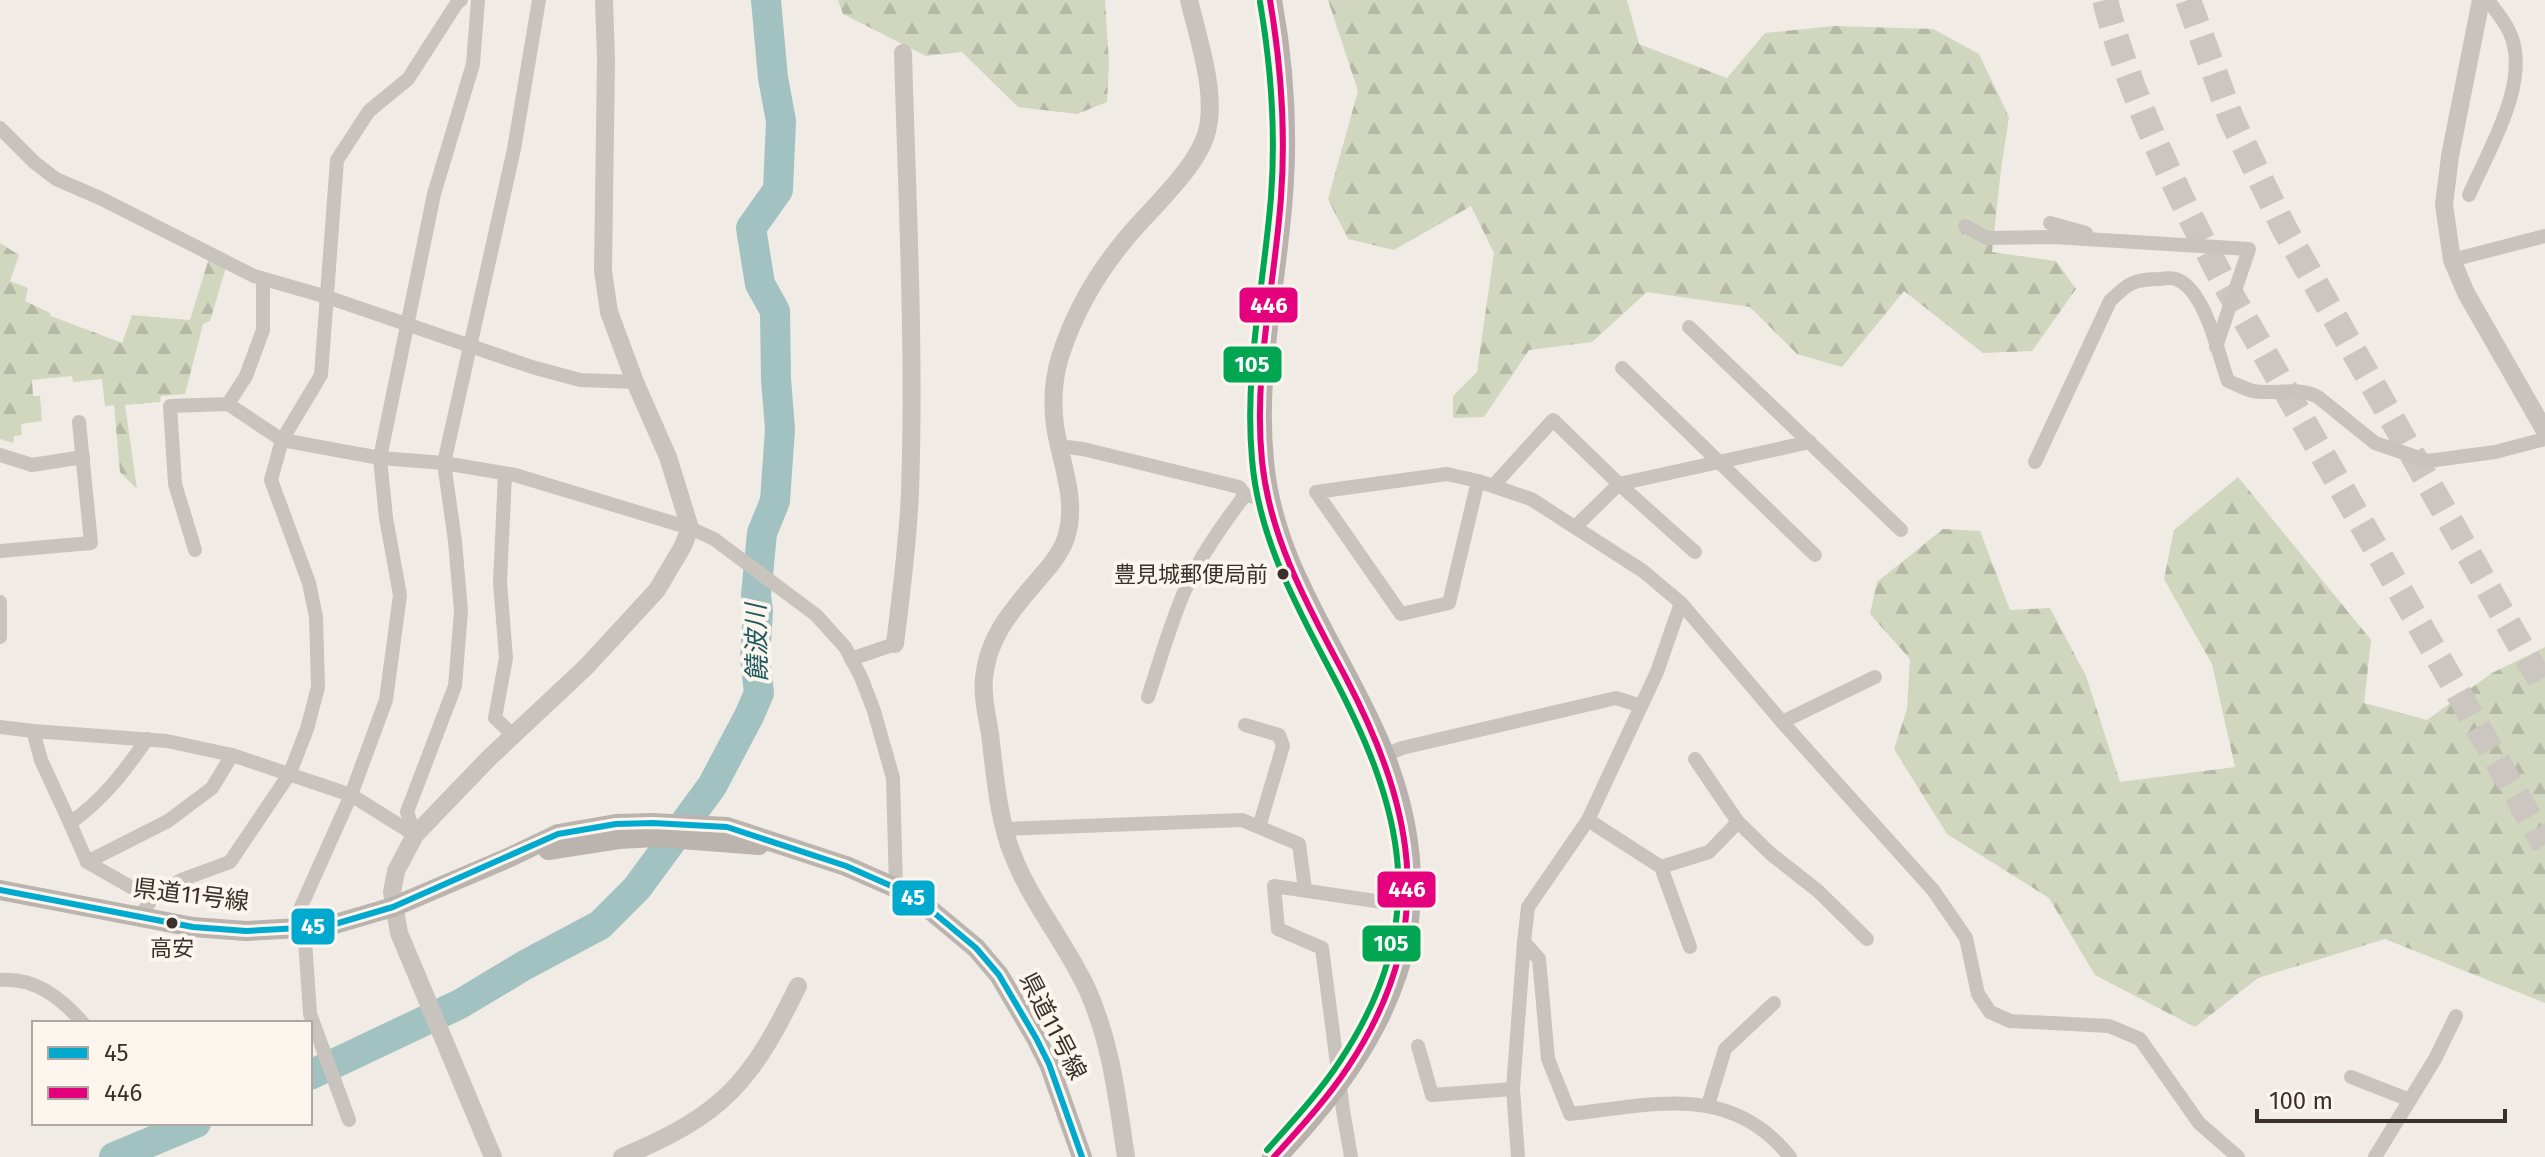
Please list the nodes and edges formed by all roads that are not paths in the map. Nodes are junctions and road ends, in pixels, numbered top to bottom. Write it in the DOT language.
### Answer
graph roads {
  1 [pos="461,0"];
  2 [pos="478,0"];
  3 [pos="539,0"];
  4 [pos="604,0"];
  5 [pos="1189,0"];
  6 [pos="1270,0"];
  7 [pos="2481,0"];
  8 [pos="2488,0"];
  9 [pos="903,53"];
  10 [pos="0,128"];
  11 [pos="2469,195"];
  12 [pos="2050,223"];
  13 [pos="1965,226"];
  14 [pos="2545,236"];
  15 [pos="2113,241"];
  16 [pos="2452,260"];
  17 [pos="263,279"];
  18 [pos="327,297"];
  19 [pos="408,325"];
  20 [pos="1689,327"];
  21 [pos="469,345"];
  22 [pos="2216,348"];
  23 [pos="1622,368"];
  24 [pos="635,382"];
  25 [pos="228,404"];
  26 [pos="79,422"];
  27 [pos="2545,431"];
  28 [pos="2545,439"];
  29 [pos="282,440"];
  30 [pos="1810,442"];
  31 [pos="1059,446"];
  32 [pos="0,455"];
  33 [pos="83,457"];
  34 [pos="380,458"];
  35 [pos="1721,462"];
  36 [pos="2035,462"];
  37 [pos="444,463"];
  38 [pos="505,474"];
  39 [pos="1486,484"];
  40 [pos="1619,484"];
  41 [pos="1256,497"];
  42 [pos="1576,526"];
  43 [pos="690,528"];
  44 [pos="1901,530"];
  45 [pos="195,550"];
  46 [pos="0,551"];
  47 [pos="1695,552"];
  48 [pos="1815,555"];
  49 [pos="0,602"];
  50 [pos="1681,603"];
  51 [pos="0,637"];
  52 [pos="895,644"];
  53 [pos="851,659"];
  54 [pos="1875,677"];
  55 [pos="1148,697"];
  56 [pos="1641,706"];
  57 [pos="1782,722"];
  58 [pos="1245,725"];
  59 [pos="0,727"];
  60 [pos="33,731"];
  61 [pos="513,735"];
  62 [pos="147,739"];
  63 [pos="232,755"];
  64 [pos="1383,756"];
  65 [pos="1695,759"];
  66 [pos="290,773"];
  67 [pos="351,795"];
  68 [pos="1588,820"];
  69 [pos="1738,822"];
  70 [pos="70,823"];
  71 [pos="1259,827"];
  72 [pos="1006,829"];
  73 [pos="415,835"];
  74 [pos="721,835"];
  75 [pos="508,858"];
  76 [pos="87,862"];
  77 [pos="1661,867"];
  78 [pos="896,888"];
  79 [pos="1305,889"];
  80 [pos="0,890"];
  81 [pos="393,907"];
  82 [pos="146,908"];
  83 [pos="1408,911"];
  84 [pos="300,928"];
  85 [pos="1867,939"];
  86 [pos="1524,942"];
  87 [pos="1690,947"];
  88 [pos="0,980"];
  89 [pos="798,986"];
  90 [pos="1774,1003"];
  91 [pos="2456,1016"];
  92 [pos="81,1021"];
  93 [pos="1418,1046"];
  94 [pos="2351,1077"];
  95 [pos="1339,1081"];
  96 [pos="1513,1089"];
  97 [pos="2410,1100"];
  98 [pos="1708,1105"];
  99 [pos="348,1117"];
  100 [pos="493,1157"];
  101 [pos="622,1157"];
  102 [pos="1082,1157"];
  103 [pos="1126,1157"];
  104 [pos="1274,1157"];
  105 [pos="1351,1157"];
  106 [pos="1518,1157"];
  107 [pos="1790,1157"];
  108 [pos="2238,1157"];
  109 [pos="2375,1157"];
  1 -- 18 [label="street"];
  2 -- 19 [label="street"];
  3 -- 21 [label="street"];
  4 -- 24 [label="street"];
  5 -- 31 [label="street"];
  6 -- 41 [label="main road"];
  7 -- 16 [label="street"];
  8 -- 11 [label="street"];
  9 -- 52 [label="street"];
  10 -- 17 [label="street"];
  12 -- 15 [label="street"];
  13 -- 15 [label="street"];
  14 -- 16 [label="street"];
  15 -- 22 [label="street"];
  16 -- 27 [label="street"];
  17 -- 18 [label="street"];
  17 -- 25 [label="street"];
  18 -- 19 [label="street"];
  18 -- 29 [label="street"];
  19 -- 21 [label="street"];
  19 -- 34 [label="street"];
  20 -- 30 [label="street"];
  21 -- 24 [label="street"];
  21 -- 37 [label="street"];
  22 -- 28 [label="street"];
  22 -- 36 [label="street"];
  23 -- 35 [label="street"];
  24 -- 43 [label="street"];
  25 -- 29 [label="street"];
  25 -- 45 [label="street"];
  26 -- 33 [label="street"];
  29 -- 34 [label="street"];
  29 -- 66 [label="street"];
  30 -- 35 [label="street"];
  30 -- 44 [label="street"];
  31 -- 41 [label="street"];
  31 -- 72 [label="street"];
  32 -- 33 [label="street"];
  33 -- 46 [label="street"];
  34 -- 37 [label="street"];
  34 -- 67 [label="street"];
  35 -- 40 [label="street"];
  35 -- 48 [label="street"];
  37 -- 38 [label="street"];
  37 -- 73 [label="street"];
  38 -- 43 [label="street"];
  38 -- 61 [label="street"];
  39 -- 39 [label="street"];
  39 -- 40 [label="street"];
  39 -- 42 [label="street"];
  40 -- 42 [label="street"];
  40 -- 47 [label="street"];
  41 -- 55 [label="street"];
  41 -- 64 [label="main road"];
  42 -- 50 [label="street"];
  43 -- 53 [label="street"];
  43 -- 61 [label="street"];
  49 -- 51 [label="street"];
  50 -- 56 [label="street"];
  50 -- 57 [label="street"];
  52 -- 53 [label="street"];
  53 -- 78 [label="street"];
  54 -- 57 [label="street"];
  56 -- 64 [label="street"];
  56 -- 68 [label="street"];
  57 -- 108 [label="street"];
  58 -- 71 [label="street"];
  59 -- 60 [label="street"];
  60 -- 62 [label="street"];
  60 -- 70 [label="street"];
  61 -- 73 [label="street"];
  62 -- 63 [label="street"];
  62 -- 70 [label="street"];
  63 -- 66 [label="street"];
  63 -- 76 [label="street"];
  64 -- 83 [label="main road"];
  65 -- 69 [label="street"];
  66 -- 67 [label="street"];
  66 -- 82 [label="street"];
  67 -- 73 [label="street"];
  67 -- 84 [label="street"];
  68 -- 77 [label="street"];
  68 -- 86 [label="street"];
  69 -- 77 [label="street"];
  69 -- 85 [label="street"];
  70 -- 76 [label="street"];
  71 -- 72 [label="street"];
  71 -- 79 [label="street"];
  72 -- 103 [label="street"];
  73 -- 81 [label="street"];
  74 -- 75 [label="main road, 県道11号線"];
  74 -- 75 [label="main road, 県道11号線"];
  74 -- 78 [label="main road, 県道11号線"];
  75 -- 81 [label="main road, 県道11号線"];
  76 -- 82 [label="street"];
  77 -- 87 [label="street"];
  78 -- 102 [label="main road, 県道11号線"];
  79 -- 83 [label="street"];
  79 -- 95 [label="street"];
  80 -- 82 [label="main road, 県道11号線"];
  81 -- 84 [label="main road, 県道11号線"];
  81 -- 100 [label="street"];
  82 -- 84 [label="main road, 県道11号線"];
  83 -- 95 [label="main road"];
  84 -- 99 [label="street"];
  86 -- 96 [label="street"];
  86 -- 98 [label="street"];
  88 -- 92 [label="street"];
  89 -- 101 [label="street"];
  90 -- 98 [label="street"];
  91 -- 97 [label="street"];
  93 -- 96 [label="street"];
  94 -- 97 [label="street"];
  95 -- 104 [label="main road"];
  95 -- 105 [label="street"];
  96 -- 106 [label="street"];
  97 -- 109 [label="street"];
  98 -- 107 [label="street"];
}
